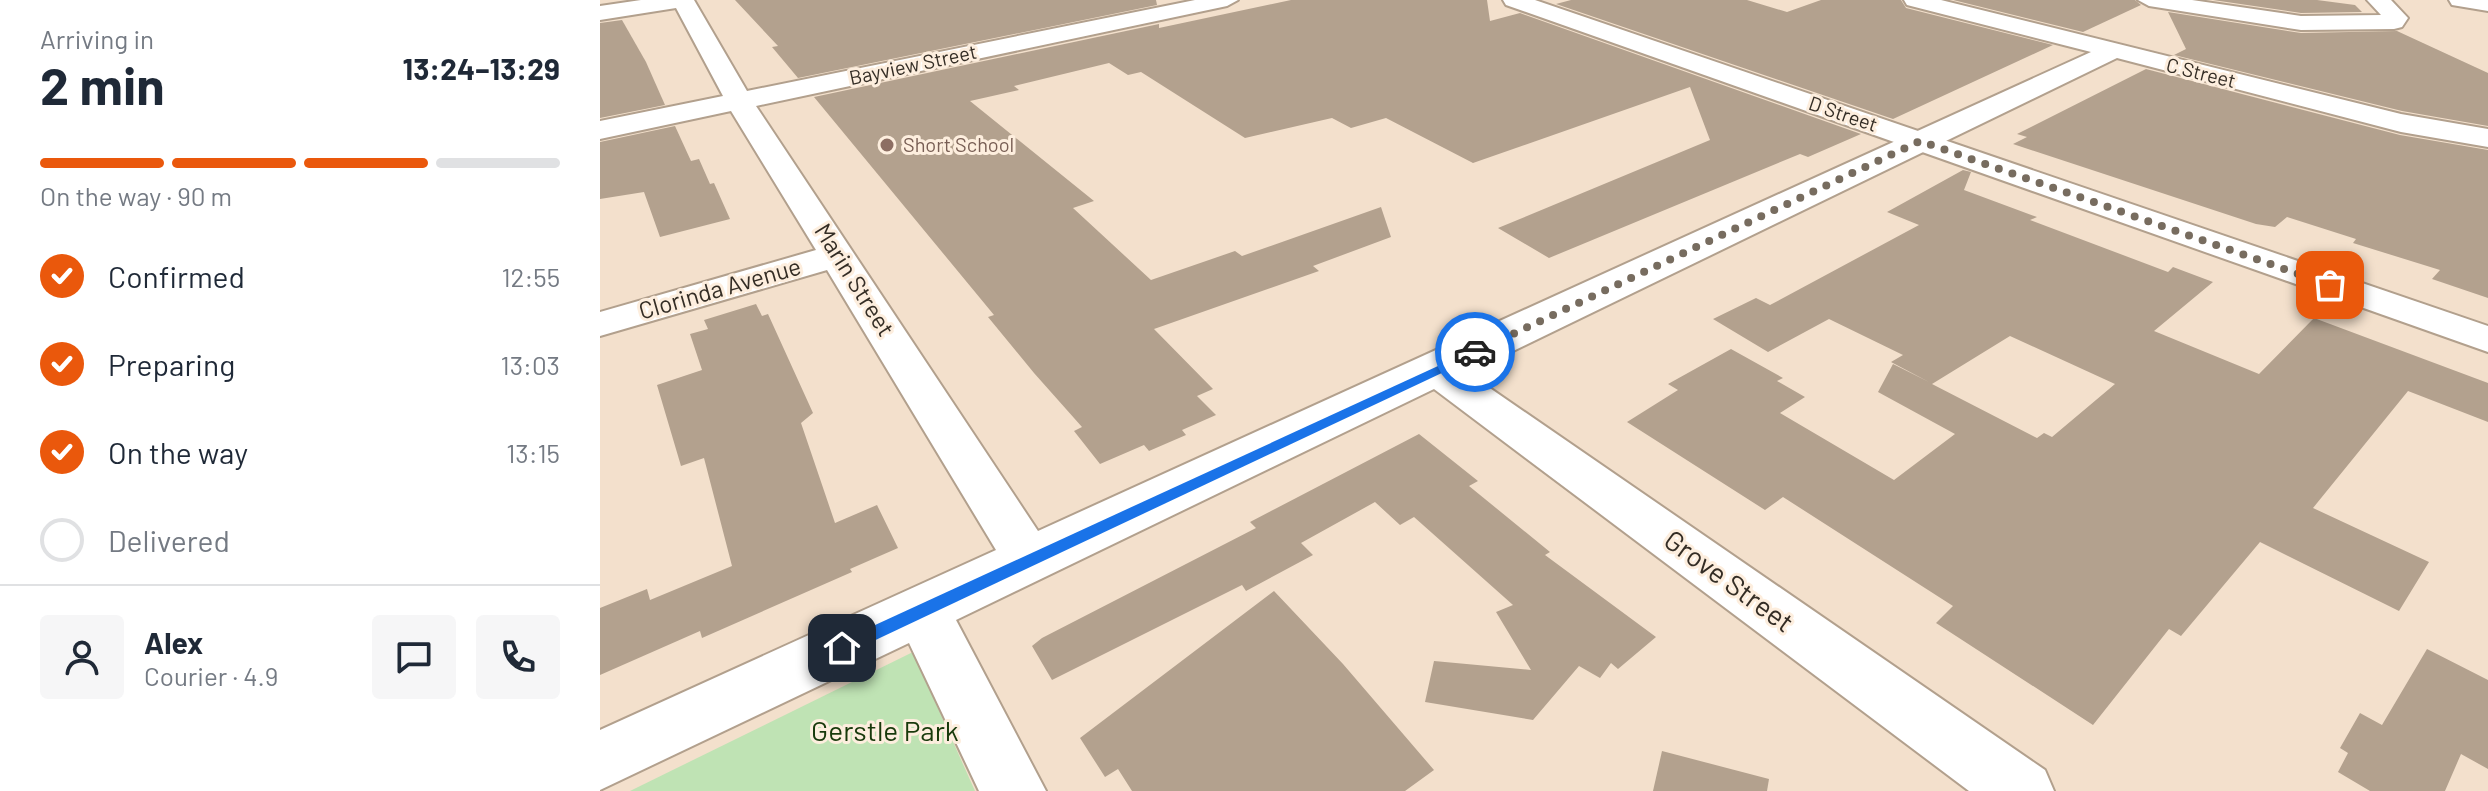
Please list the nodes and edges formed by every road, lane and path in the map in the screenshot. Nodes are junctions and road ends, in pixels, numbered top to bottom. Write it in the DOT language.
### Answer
graph roads {
  1 [pos="682,0"];
  2 [pos="1227,0"];
  3 [pos="1514,0"];
  4 [pos="1915,0"];
  5 [pos="2149,0"];
  6 [pos="2378,0"];
  7 [pos="2460,0"];
  8 [pos="2488,4"];
  9 [pos="600,13"];
  10 [pos="2113,51"];
  11 [pos="739,101"];
  12 [pos="600,130"];
  13 [pos="2488,138"];
  14 [pos="1920,141"];
  15 [pos="839,255"];
  16 [pos="600,324"];
  17 [pos="2488,340"];
  18 [pos="1437,371"];
  19 [pos="1029,559"];
  20 [pos="922,610"];
  21 [pos="600,761"];
  22 [pos="1013,791"];
  23 [pos="2021,791"];
  1 -- 9 [label="street"];
  1 -- 11 [label="street, Marin Street"];
  2 -- 11 [label="street, Bayview Street"];
  3 -- 14 [label="street, D Street"];
  4 -- 10 [label="street, C Street"];
  5 -- 6 [label="street"];
  7 -- 8 [label="street"];
  10 -- 13 [label="street, C Street"];
  10 -- 14 [label="street"];
  11 -- 12 [label="street, Bayview Street"];
  11 -- 15 [label="street, Marin Street"];
  14 -- 17 [label="street, D Street"];
  14 -- 18 [label="street"];
  15 -- 16 [label="street, Clorinda Avenue"];
  15 -- 19 [label="street, Marin Street"];
  18 -- 19 [label="street"];
  18 -- 23 [label="street, Grove Street"];
  19 -- 20 [label="street"];
  20 -- 21 [label="street"];
  20 -- 22 [label="street"];
}
